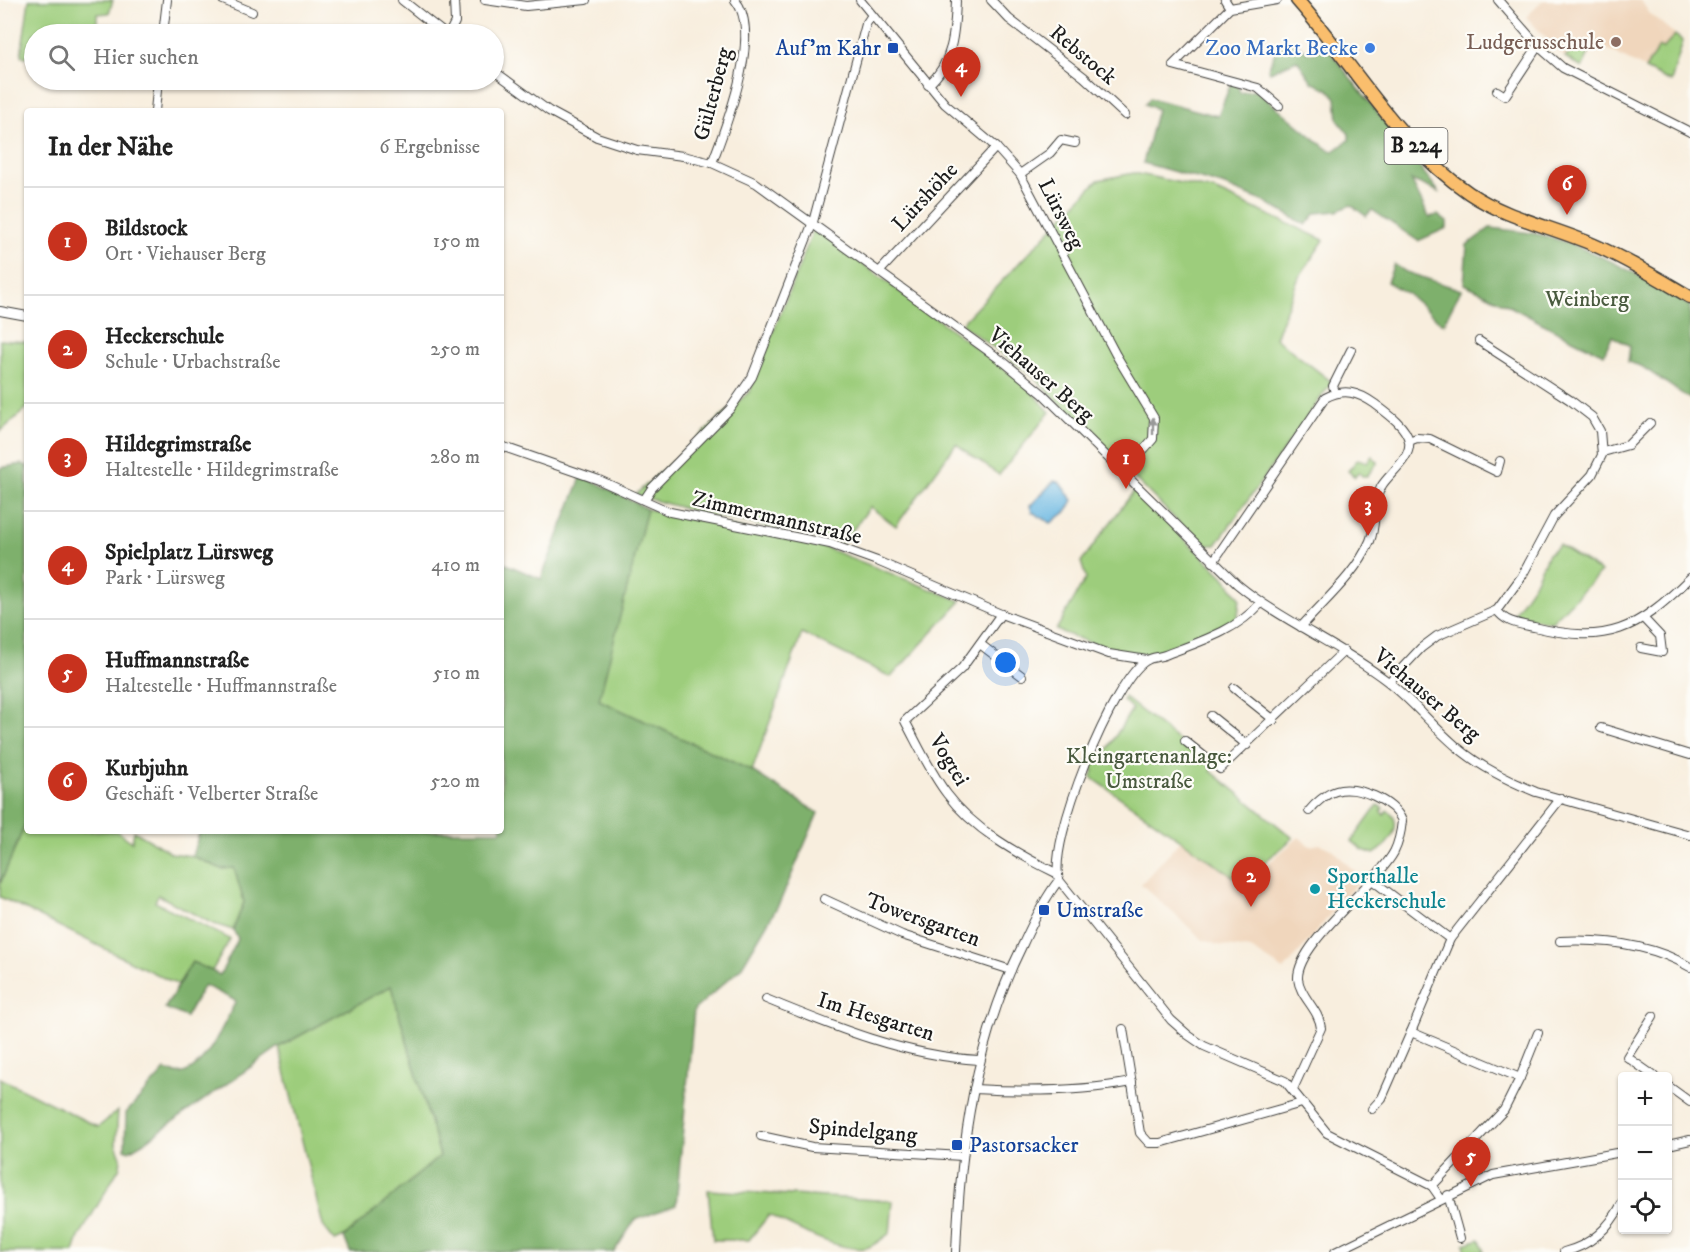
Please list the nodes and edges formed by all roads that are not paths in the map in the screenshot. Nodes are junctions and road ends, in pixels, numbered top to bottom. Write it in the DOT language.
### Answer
graph roads {
  1 [pos="167,0"];
  2 [pos="223,0"];
  3 [pos="402,0"];
  4 [pos="454,0"];
  5 [pos="485,0"];
  6 [pos="586,0"];
  7 [pos="735,0"];
  8 [pos="860,0"];
  9 [pos="956,0"];
  10 [pos="991,0"];
  11 [pos="1225,0"];
  12 [pos="1277,0"];
  13 [pos="1498,0"];
  14 [pos="1299,1"];
  15 [pos="1230,8"];
  16 [pos="252,12"];
  17 [pos="872,15"];
  18 [pos="164,24"];
  19 [pos="434,24"];
  20 [pos="454,24"];
  21 [pos="1538,46"];
  22 [pos="504,78"];
  23 [pos="927,85"];
  24 [pos="157,90"];
  25 [pos="1497,91"];
  26 [pos="1279,106"];
  27 [pos="155,108"];
  28 [pos="1125,115"];
  29 [pos="1690,132"];
  30 [pos="1075,143"];
  31 [pos="996,147"];
  32 [pos="712,163"];
  33 [pos="1020,174"];
  34 [pos="813,222"];
  35 [pos="880,271"];
  36 [pos="1688,292"];
  37 [pos="0,311"];
  38 [pos="24,315"];
  39 [pos="1479,341"];
  40 [pos="1351,350"];
  41 [pos="1335,392"];
  42 [pos="1650,423"];
  43 [pos="1409,441"];
  44 [pos="504,447"];
  45 [pos="1603,452"];
  46 [pos="1500,461"];
  47 [pos="1123,474"];
  48 [pos="644,500"];
  49 [pos="1213,562"];
  50 [pos="1690,578"];
  51 [pos="1261,603"];
  52 [pos="1497,610"];
  53 [pos="1001,614"];
  54 [pos="1644,619"];
  55 [pos="1301,627"];
  56 [pos="980,644"];
  57 [pos="1641,648"];
  58 [pos="1344,651"];
  59 [pos="1147,660"];
  60 [pos="1022,676"];
  61 [pos="1389,682"];
  62 [pos="1234,688"];
  63 [pos="1211,716"];
  64 [pos="1274,720"];
  65 [pos="1601,728"];
  66 [pos="1185,741"];
  67 [pos="1247,745"];
  68 [pos="1690,755"];
  69 [pos="1561,798"];
  70 [pos="1309,811"];
  71 [pos="1690,835"];
  72 [pos="1057,876"];
  73 [pos="1372,880"];
  74 [pos="824,899"];
  75 [pos="1450,939"];
  76 [pos="1560,941"];
  77 [pos="1690,967"];
  78 [pos="1011,970"];
  79 [pos="766,999"];
  80 [pos="1653,1016"];
  81 [pos="1123,1029"];
  82 [pos="1411,1032"];
  83 [pos="1538,1033"];
  84 [pos="979,1060"];
  85 [pos="1647,1072"];
  86 [pos="1520,1078"];
  87 [pos="1132,1082"];
  88 [pos="974,1089"];
  89 [pos="1293,1089"];
  90 [pos="1672,1089"];
  91 [pos="1690,1102"];
  92 [pos="1302,1104"];
  93 [pos="1372,1109"];
  94 [pos="761,1136"];
  95 [pos="1690,1140"];
  96 [pos="1672,1144"];
  97 [pos="1618,1153"];
  98 [pos="962,1156"];
  99 [pos="1432,1186"];
  100 [pos="1445,1197"];
  101 [pos="1618,1212"];
  102 [pos="1460,1238"];
  103 [pos="956,1252"];
  104 [pos="1335,1252"];
  105 [pos="1564,1252"];
  1 -- 18 [label="street"];
  2 -- 16 [label="street"];
  3 -- 19 [label="street"];
  4 -- 20 [label="street"];
  5 -- 6 [label="street"];
  7 -- 32 [label="street, Gülterberg"];
  8 -- 17 [label="street, Lürsweg"];
  9 -- 23 [label="street"];
  10 -- 28 [label="street, Rebstock"];
  11 -- 15 [label="street"];
  12 -- 15 [label="street"];
  13 -- 21 [label="street"];
  14 -- 36 [label="main road, B 224"];
  15 -- 26 [label="street"];
  17 -- 23 [label="street, Lürsweg"];
  17 -- 34 [label="street"];
  21 -- 25 [label="street"];
  21 -- 29 [label="street"];
  22 -- 32 [label="street, Viehauser Berg"];
  23 -- 31 [label="street, Lürsweg"];
  24 -- 27 [label="street"];
  30 -- 33 [label="street"];
  31 -- 33 [label="street, Lürsweg"];
  31 -- 35 [label="street, Lürshöhe"];
  32 -- 34 [label="street, Viehauser Berg"];
  47 -- 33 [label="street, Lürsweg, one-way"];
  34 -- 35 [label="street, Viehauser Berg"];
  34 -- 48 [label="street"];
  35 -- 47 [label="street, Viehauser Berg"];
  37 -- 38 [label="street"];
  39 -- 45 [label="street"];
  40 -- 41 [label="street"];
  41 -- 43 [label="street"];
  41 -- 49 [label="street"];
  42 -- 45 [label="street"];
  43 -- 46 [label="street"];
  43 -- 55 [label="street"];
  44 -- 48 [label="street, Zimmermannstraße"];
  45 -- 52 [label="street"];
  47 -- 49 [label="street, Viehauser Berg"];
  48 -- 53 [label="street, Zimmermannstraße"];
  49 -- 51 [label="street, Viehauser Berg"];
  50 -- 54 [label="street"];
  51 -- 55 [label="street, Viehauser Berg"];
  51 -- 59 [label="street"];
  52 -- 54 [label="street"];
  52 -- 61 [label="street"];
  53 -- 56 [label="street, Vogtei"];
  53 -- 59 [label="street, Zimmermannstraße"];
  54 -- 57 [label="street"];
  55 -- 58 [label="street, Viehauser Berg"];
  56 -- 60 [label="street"];
  56 -- 72 [label="street, Vogtei"];
  58 -- 61 [label="street, Viehauser Berg"];
  58 -- 64 [label="street"];
  59 -- 72 [label="street"];
  61 -- 69 [label="street, Viehauser Berg"];
  62 -- 64 [label="street"];
  63 -- 67 [label="street"];
  64 -- 67 [label="street"];
  65 -- 68 [label="street"];
  66 -- 67 [label="street"];
  69 -- 71 [label="street, Viehauser Berg"];
  69 -- 75 [label="street"];
  70 -- 73 [label="street"];
  72 -- 78 [label="street"];
  72 -- 89 [label="street"];
  73 -- 75 [label="street"];
  73 -- 89 [label="street"];
  74 -- 78 [label="street, Towersgarten"];
  75 -- 82 [label="street"];
  76 -- 77 [label="street"];
  78 -- 84 [label="street"];
  79 -- 84 [label="street, Im Hesgarten"];
  80 -- 85 [label="street"];
  81 -- 87 [label="street"];
  82 -- 86 [label="street"];
  82 -- 93 [label="street"];
  83 -- 86 [label="street"];
  84 -- 88 [label="street"];
  86 -- 99 [label="street"];
  87 -- 88 [label="street"];
  87 -- 92 [label="street"];
  88 -- 98 [label="street"];
  89 -- 92 [label="street"];
  90 -- 91 [label="street"];
  92 -- 99 [label="street"];
  94 -- 98 [label="street, Spindelgang"];
  95 -- 96 [label="street"];
  97 -- 100 [label="street"];
  98 -- 103 [label="street"];
  99 -- 100 [label="street"];
  100 -- 102 [label="street"];
  100 -- 104 [label="street"];
  101 -- 105 [label="street"];
}
